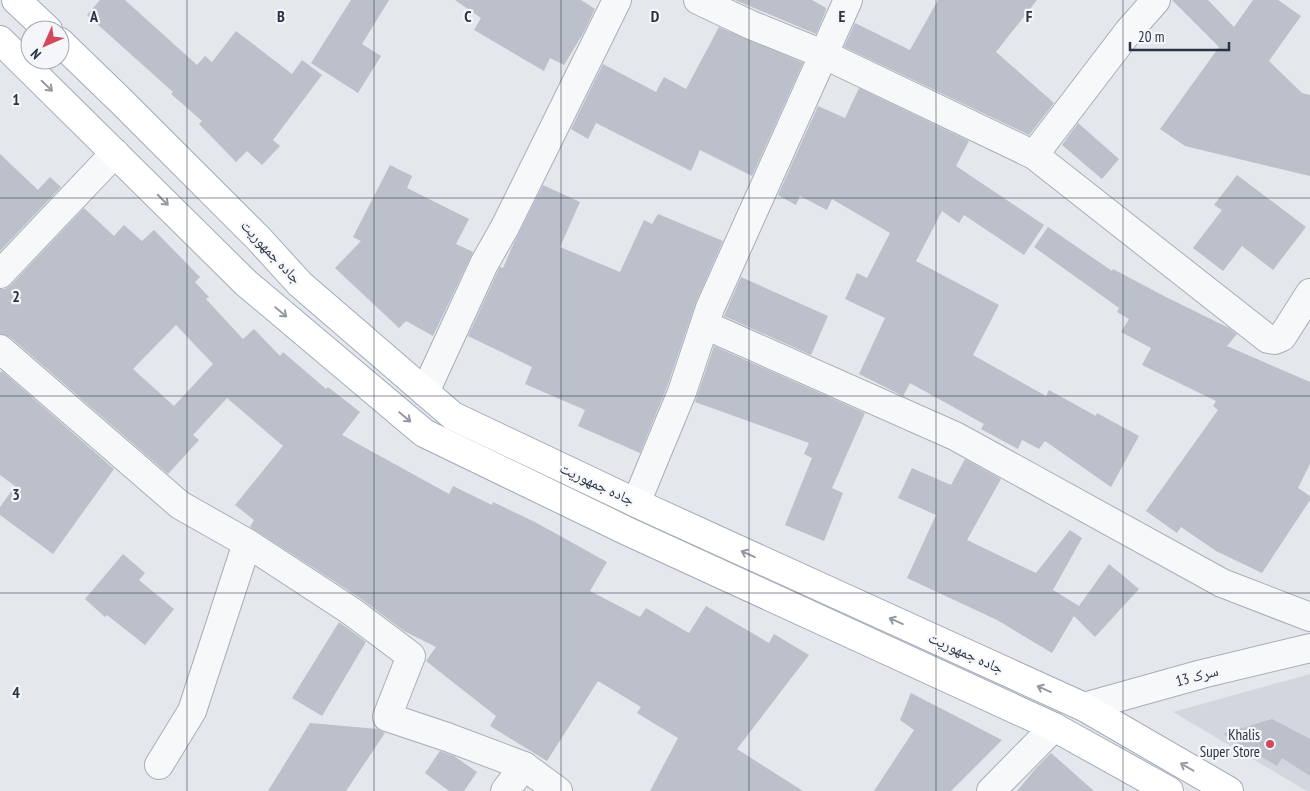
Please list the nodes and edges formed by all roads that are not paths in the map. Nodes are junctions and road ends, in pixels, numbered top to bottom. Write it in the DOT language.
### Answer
graph roads {
  1 [pos="16,0"];
  2 [pos="617,0"];
  3 [pos="698,0"];
  4 [pos="848,0"];
  5 [pos="1156,0"];
  6 [pos="37,20"];
  7 [pos="0,40"];
  8 [pos="70,52"];
  9 [pos="825,55"];
  10 [pos="115,153"];
  11 [pos="1034,155"];
  12 [pos="0,274"];
  13 [pos="1310,293"];
  14 [pos="705,325"];
  15 [pos="0,349"];
  16 [pos="425,392"];
  17 [pos="642,506"];
  18 [pos="629,532"];
  19 [pos="247,543"];
  20 [pos="1310,617"];
  21 [pos="1310,648"];
  22 [pos="1084,707"];
  23 [pos="1054,727"];
  24 [pos="158,765"];
  25 [pos="524,766"];
  26 [pos="506,791"];
  27 [pos="558,791"];
  28 [pos="991,791"];
  29 [pos="1169,791"];
  30 [pos="1229,791"];
  1 -- 6 [label="main road"];
  2 -- 16 [label="street"];
  3 -- 9 [label="street"];
  4 -- 9 [label="street"];
  5 -- 11 [label="street"];
  7 -- 10 [label="main road, جاده جمهوریت, one-way"];
  8 -- 16 [label="main road, جاده جمهوریت"];
  9 -- 11 [label="street"];
  9 -- 14 [label="street"];
  10 -- 12 [label="street"];
  10 -- 18 [label="main road, جاده جمهوریت, one-way"];
  11 -- 13 [label="street"];
  14 -- 17 [label="street"];
  14 -- 20 [label="street"];
  15 -- 19 [label="street"];
  16 -- 17 [label="main road, جاده جمهوریت"];
  17 -- 18 [label="main road"];
  22 -- 17 [label="main road, جاده جمهوریت, one-way"];
  18 -- 23 [label="main road, جاده جمهوریت"];
  19 -- 24 [label="street"];
  19 -- 25 [label="street"];
  21 -- 22 [label="street, سرک 13"];
  30 -- 22 [label="main road, جاده جمهوریت, one-way"];
  23 -- 28 [label="street"];
  23 -- 29 [label="main road, جاده جمهوریت"];
  25 -- 26 [label="street"];
  25 -- 27 [label="street"];
}
